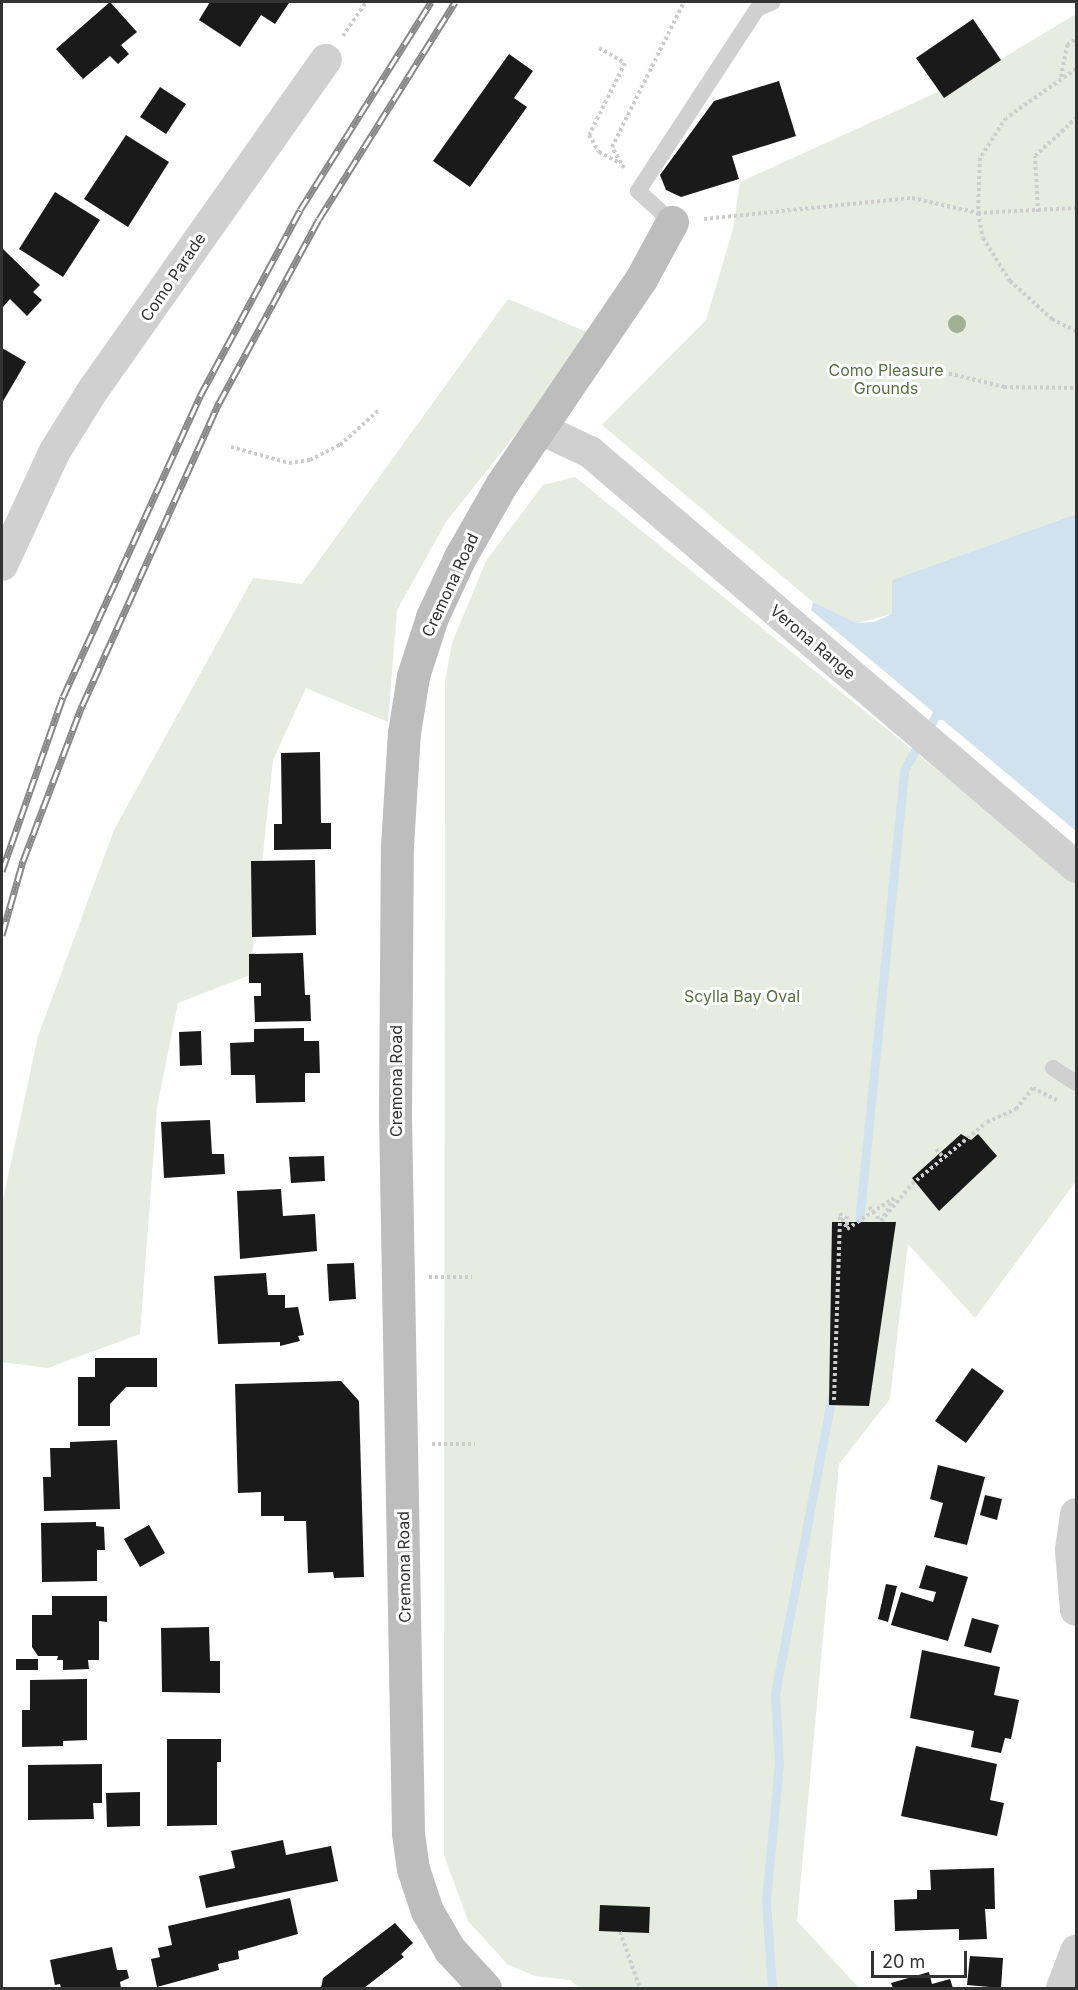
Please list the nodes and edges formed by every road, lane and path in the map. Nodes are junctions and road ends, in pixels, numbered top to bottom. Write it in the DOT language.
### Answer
graph roads {
  1 [pos="366,2"];
  2 [pos="684,2"];
  3 [pos="773,2"];
  4 [pos="1077,39"];
  5 [pos="599,48"];
  6 [pos="326,60"];
  7 [pos="1077,69"];
  8 [pos="1060,78"];
  9 [pos="1077,118"];
  10 [pos="612,147"];
  11 [pos="620,163"];
  12 [pos="1077,208"];
  13 [pos="1038,212"];
  14 [pos="978,213"];
  15 [pos="672,222"];
  16 [pos="1077,331"];
  17 [pos="914,365"];
  18 [pos="1077,388"];
  19 [pos="381,408"];
  20 [pos="541,429"];
  21 [pos="231,447"];
  22 [pos="2,565"];
  23 [pos="1077,867"];
  24 [pos="1053,1068"];
  25 [pos="1077,1083"];
  26 [pos="1065,1100"];
  27 [pos="936,1149"];
  28 [pos="943,1157"];
  29 [pos="869,1207"];
  30 [pos="872,1212"];
  31 [pos="847,1214"];
  32 [pos="881,1221"];
  33 [pos="848,1228"];
  34 [pos="472,1276"];
  35 [pos="399,1277"];
  36 [pos="834,1400"];
  37 [pos="402,1444"];
  38 [pos="475,1444"];
  39 [pos="1077,1514"];
  40 [pos="1077,1610"];
  41 [pos="620,1932"];
  42 [pos="1077,1951"];
  43 [pos="485,1989"];
  44 [pos="640,1989"];
  45 [pos="1062,1989"];
  1 -- 6 [label="path"];
  2 -- 10 [label="path"];
  3 -- 15 [label="lane"];
  4 -- 8 [label="path"];
  5 -- 11 [label="path"];
  6 -- 22 [label="street, Como Parade"];
  7 -- 8 [label="path"];
  8 -- 14 [label="path"];
  9 -- 13 [label="path"];
  12 -- 13 [label="path"];
  13 -- 14 [label="path"];
  14 -- 15 [label="path"];
  14 -- 16 [label="path"];
  15 -- 20 [label="street, Cremona Road"];
  17 -- 18 [label="path"];
  19 -- 21 [label="path"];
  20 -- 23 [label="street, Verona Range"];
  20 -- 35 [label="street, Cremona Road"];
  24 -- 25 [label="lane"];
  26 -- 28 [label="path"];
  27 -- 28 [label="path"];
  28 -- 32 [label="path"];
  29 -- 30 [label="path"];
  30 -- 32 [label="path"];
  30 -- 32 [label="path"];
  30 -- 33 [label="path"];
  31 -- 33 [label="path"];
  33 -- 36 [label="path"];
  34 -- 35 [label="path"];
  35 -- 37 [label="street, Cremona Road"];
  37 -- 38 [label="path"];
  37 -- 43 [label="street, Cremona Road"];
  39 -- 40 [label="street"];
  41 -- 44 [label="path"];
  42 -- 45 [label="street"];
}
